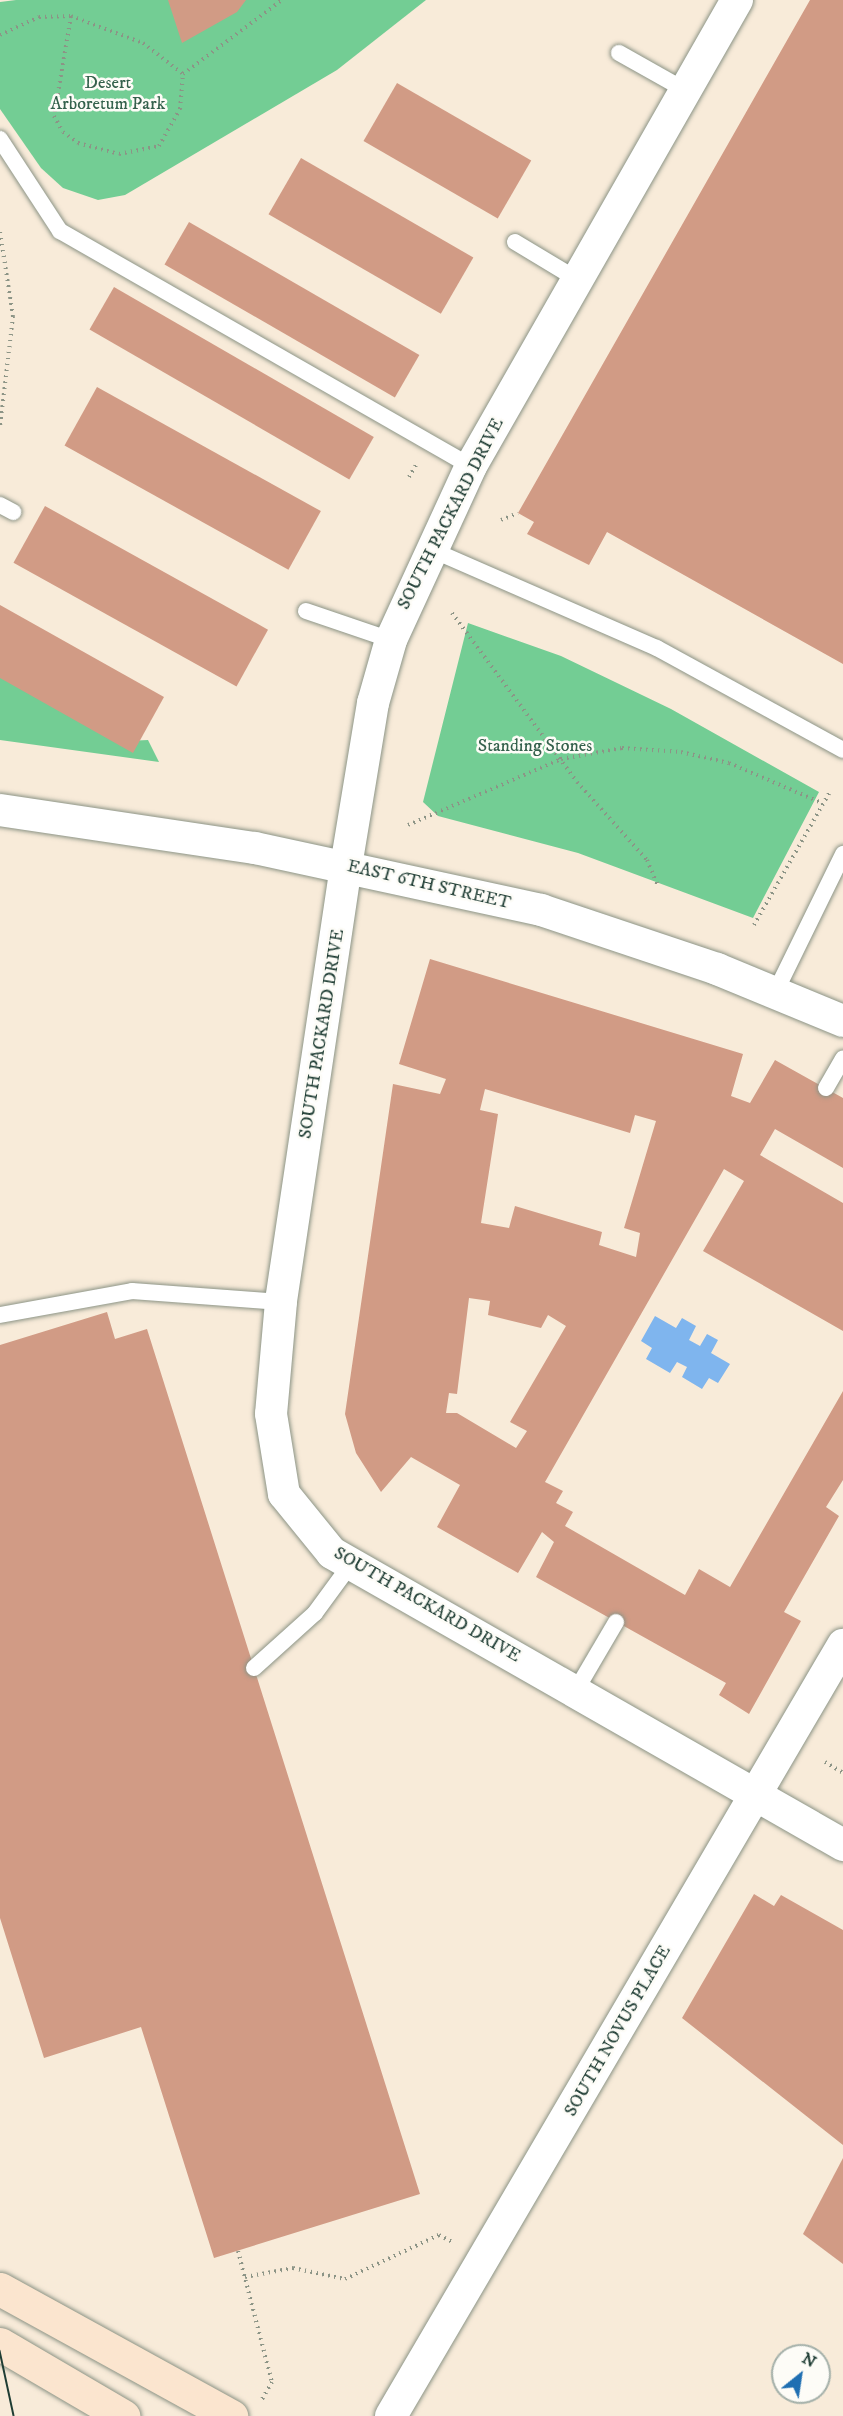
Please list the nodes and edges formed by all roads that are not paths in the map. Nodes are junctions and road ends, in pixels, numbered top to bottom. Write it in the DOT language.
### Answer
graph roads {
  1 [pos="737,0"];
  2 [pos="619,53"];
  3 [pos="685,90"];
  4 [pos="0,139"];
  5 [pos="515,242"];
  6 [pos="578,280"];
  7 [pos="471,466"];
  8 [pos="430,549"];
  9 [pos="306,611"];
  10 [pos="391,640"];
  11 [pos="843,750"];
  12 [pos="0,810"];
  13 [pos="843,854"];
  14 [pos="346,866"];
  15 [pos="775,993"];
  16 [pos="843,1021"];
  17 [pos="843,1058"];
  18 [pos="826,1088"];
  19 [pos="280,1302"];
  20 [pos="0,1315"];
  21 [pos="351,1564"];
  22 [pos="616,1622"];
  23 [pos="843,1645"];
  24 [pos="254,1668"];
  25 [pos="575,1692"];
  26 [pos="757,1795"];
  27 [pos="843,1845"];
  28 [pos="0,2289"];
  29 [pos="0,2344"];
  30 [pos="245,2412"];
  31 [pos="123,2416"];
  32 [pos="391,2416"];
  1 -- 3 [label="street, SOUTH PACKARD DRIVE"];
  2 -- 3 [label="lane"];
  3 -- 6 [label="street, SOUTH PACKARD DRIVE"];
  4 -- 7 [label="lane"];
  5 -- 6 [label="lane"];
  6 -- 7 [label="street, SOUTH PACKARD DRIVE"];
  7 -- 8 [label="street, SOUTH PACKARD DRIVE"];
  8 -- 10 [label="street, SOUTH PACKARD DRIVE"];
  8 -- 11 [label="lane"];
  9 -- 10 [label="lane"];
  10 -- 14 [label="street, SOUTH PACKARD DRIVE"];
  12 -- 14 [label="street, EAST 6TH STREET"];
  13 -- 15 [label="lane"];
  14 -- 15 [label="street, EAST 6TH STREET"];
  14 -- 19 [label="street, SOUTH PACKARD DRIVE"];
  15 -- 16 [label="street, EAST 6TH STREET"];
  17 -- 18 [label="lane"];
  19 -- 20 [label="lane"];
  19 -- 21 [label="street, SOUTH PACKARD DRIVE"];
  21 -- 24 [label="lane"];
  21 -- 25 [label="street, SOUTH PACKARD DRIVE"];
  22 -- 25 [label="lane"];
  23 -- 26 [label="street, SOUTH NOVUS PLACE"];
  25 -- 26 [label="street, SOUTH PACKARD DRIVE"];
  26 -- 27 [label="street, SOUTH PACKARD DRIVE"];
  26 -- 32 [label="street, SOUTH NOVUS PLACE"];
  28 -- 30 [label="main road"];
  29 -- 31 [label="main road"];
}
